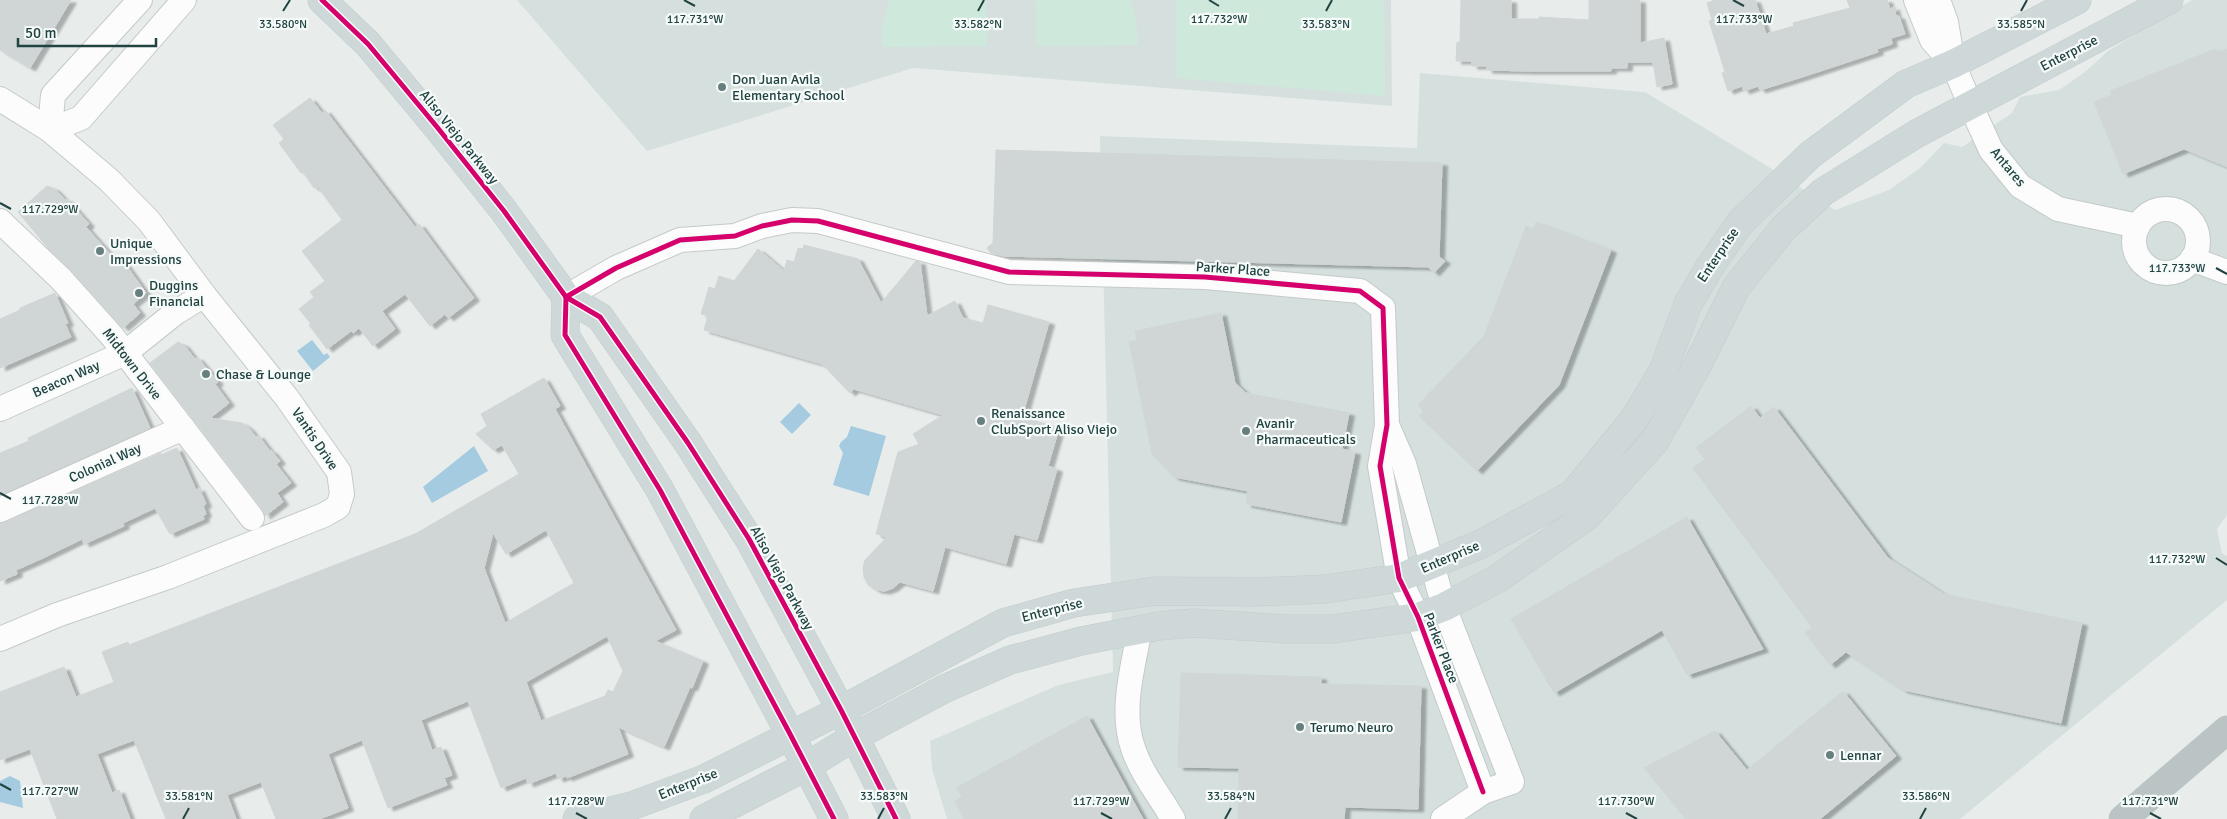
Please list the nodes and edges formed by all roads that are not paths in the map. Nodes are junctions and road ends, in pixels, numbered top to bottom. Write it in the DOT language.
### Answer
graph roads {
  1 [pos="140,0"];
  2 [pos="184,0"];
  3 [pos="322,0"];
  4 [pos="1916,0"];
  5 [pos="1938,0"];
  6 [pos="2077,0"];
  7 [pos="2169,0"];
  8 [pos="1953,64"];
  9 [pos="0,99"];
  10 [pos="1970,104"];
  11 [pos="50,130"];
  12 [pos="0,221"];
  13 [pos="2138,226"];
  14 [pos="2195,251"];
  15 [pos="2227,255"];
  16 [pos="2227,272"];
  17 [pos="204,295"];
  18 [pos="566,298"];
  19 [pos="125,353"];
  20 [pos="0,409"];
  21 [pos="1387,425"];
  22 [pos="183,428"];
  23 [pos="0,510"];
  24 [pos="252,518"];
  25 [pos="1431,565"];
  26 [pos="1399,578"];
  27 [pos="1444,607"];
  28 [pos="1418,617"];
  29 [pos="1140,629"];
  30 [pos="0,639"];
  31 [pos="840,710"];
  32 [pos="2227,730"];
  33 [pos="790,734"];
  34 [pos="854,737"];
  35 [pos="807,766"];
  36 [pos="1483,792"];
  37 [pos="577,819"];
  38 [pos="704,819"];
  39 [pos="834,819"];
  40 [pos="896,819"];
  41 [pos="1173,819"];
  42 [pos="1443,819"];
  43 [pos="2123,819"];
  1 -- 11 [label="street"];
  2 -- 11 [label="street"];
  3 -- 18 [label="main road, Aliso Viejo Parkway"];
  4 -- 8 [label="street"];
  5 -- 8 [label="street"];
  6 -- 8 [label="main road, Enterprise"];
  7 -- 10 [label="main road, Enterprise"];
  8 -- 10 [label="street, Antares"];
  8 -- 25 [label="main road, Enterprise"];
  9 -- 11 [label="street, Vantis Drive"];
  10 -- 13 [label="street, Antares"];
  10 -- 27 [label="main road, Enterprise"];
  11 -- 17 [label="street, Vantis Drive"];
  12 -- 19 [label="street, Midtown Drive"];
  13 -- 14 [label="street"];
  13 -- 14 [label="street"];
  14 -- 15 [label="street"];
  14 -- 16 [label="street"];
  17 -- 19 [label="street, Beacon Way"];
  17 -- 30 [label="street, Vantis Drive"];
  18 -- 21 [label="street, Parker Place"];
  18 -- 31 [label="main road, Aliso Viejo Parkway"];
  18 -- 33 [label="main road"];
  19 -- 20 [label="street, Beacon Way"];
  19 -- 22 [label="street, Midtown Drive"];
  21 -- 25 [label="street, Parker Place"];
  21 -- 26 [label="street, Parker Place"];
  22 -- 23 [label="street, Colonial Way"];
  22 -- 24 [label="street, Midtown Drive"];
  25 -- 26 [label="main road, Enterprise"];
  25 -- 27 [label="street, Parker Place"];
  26 -- 28 [label="street, Parker Place"];
  26 -- 31 [label="main road, Enterprise"];
  27 -- 28 [label="main road, Enterprise"];
  27 -- 36 [label="street, Parker Place"];
  28 -- 29 [label="main road, Enterprise"];
  28 -- 36 [label="street, Parker Place"];
  29 -- 34 [label="main road, Enterprise"];
  29 -- 41 [label="street"];
  31 -- 33 [label="main road, Enterprise"];
  31 -- 34 [label="main road, Aliso Viejo Parkway"];
  32 -- 43 [label="highway"];
  33 -- 35 [label="main road"];
  33 -- 37 [label="main road, Enterprise"];
  34 -- 35 [label="main road, Enterprise"];
  34 -- 40 [label="main road, Aliso Viejo Parkway"];
  35 -- 38 [label="main road, Enterprise"];
  35 -- 39 [label="main road"];
  36 -- 42 [label="street"];
}
